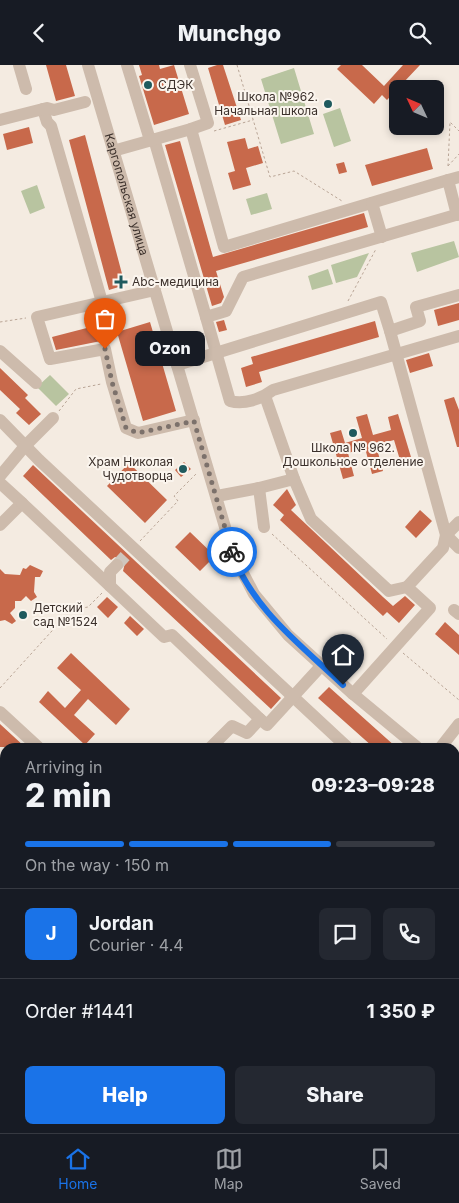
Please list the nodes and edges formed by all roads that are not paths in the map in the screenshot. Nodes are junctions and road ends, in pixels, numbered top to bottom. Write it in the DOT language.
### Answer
graph roads {
  1 [pos="19,65"];
  2 [pos="88,65"];
  3 [pos="127,65"];
  4 [pos="190,65"];
  5 [pos="26,89"];
  6 [pos="85,102"];
  7 [pos="43,109"];
  8 [pos="0,121"];
  9 [pos="191,129"];
  10 [pos="152,140"];
  11 [pos="113,151"];
  12 [pos="453,178"];
  13 [pos="372,203"];
  14 [pos="458,214"];
  15 [pos="382,237"];
  16 [pos="155,290"];
  17 [pos="459,295"];
  18 [pos="102,302"];
  19 [pos="206,317"];
  20 [pos="390,331"];
  21 [pos="459,336"];
  22 [pos="0,351"];
  23 [pos="217,353"];
  24 [pos="396,353"];
  25 [pos="178,365"];
  26 [pos="36,383"];
  27 [pos="265,396"];
  28 [pos="53,418"];
  29 [pos="0,420"];
  30 [pos="194,421"];
  31 [pos="25,446"];
  32 [pos="0,476"];
  33 [pos="294,479"];
  34 [pos="0,483"];
  35 [pos="259,488"];
  36 [pos="217,495"];
  37 [pos="22,503"];
  38 [pos="459,522"];
  39 [pos="0,525"];
  40 [pos="264,527"];
  41 [pos="446,535"];
  42 [pos="459,548"];
  43 [pos="117,565"];
  44 [pos="110,586"];
  45 [pos="407,587"];
  46 [pos="322,665"];
  47 [pos="353,694"];
  48 [pos="293,698"];
  49 [pos="0,712"];
  50 [pos="260,719"];
  51 [pos="459,724"];
  52 [pos="34,743"];
  53 [pos="215,743"];
  54 [pos="343,743"];
  55 [pos="412,743"];
  56 [pos="444,743"];
  1 -- 5 [label="street"];
  2 -- 11 [label="street, Каргопольская улица"];
  3 -- 10 [label="street"];
  4 -- 9 [label="street"];
  6 -- 7 [label="street"];
  7 -- 8 [label="street"];
  7 -- 18 [label="street"];
  9 -- 10 [label="street"];
  9 -- 13 [label="street"];
  10 -- 11 [label="street"];
  10 -- 19 [label="street"];
  11 -- 16 [label="street, Каргопольская улица"];
  12 -- 13 [label="street"];
  12 -- 14 [label="street"];
  13 -- 15 [label="street"];
  14 -- 15 [label="street"];
  15 -- 19 [label="street"];
  16 -- 18 [label="street"];
  16 -- 25 [label="street, Каргопольская улица"];
  17 -- 20 [label="street"];
  18 -- 30 [label="street"];
  19 -- 23 [label="street"];
  20 -- 23 [label="street"];
  20 -- 24 [label="street"];
  21 -- 24 [label="street"];
  22 -- 26 [label="street"];
  23 -- 25 [label="street"];
  23 -- 27 [label="street"];
  24 -- 27 [label="street"];
  24 -- 41 [label="street"];
  25 -- 30 [label="street, Каргопольская улица"];
  27 -- 33 [label="street"];
  28 -- 31 [label="street"];
  29 -- 31 [label="street"];
  30 -- 36 [label="street, Каргопольская улица"];
  31 -- 32 [label="street"];
  31 -- 48 [label="street"];
  33 -- 35 [label="street"];
  33 -- 45 [label="street"];
  34 -- 37 [label="street"];
  35 -- 36 [label="street"];
  35 -- 40 [label="street"];
  36 -- 46 [label="street, Каргопольская улица"];
  37 -- 39 [label="street"];
  37 -- 44 [label="street"];
  38 -- 41 [label="street"];
  41 -- 42 [label="street"];
  41 -- 45 [label="street"];
  43 -- 44 [label="street"];
  44 -- 50 [label="street"];
  45 -- 47 [label="street"];
  46 -- 47 [label="street, Каргопольская улица"];
  46 -- 48 [label="street"];
  47 -- 55 [label="street, Каргопольская улица"];
  48 -- 50 [label="street"];
  48 -- 54 [label="street"];
  49 -- 52 [label="street"];
  50 -- 53 [label="street"];
  51 -- 56 [label="street"];
}
